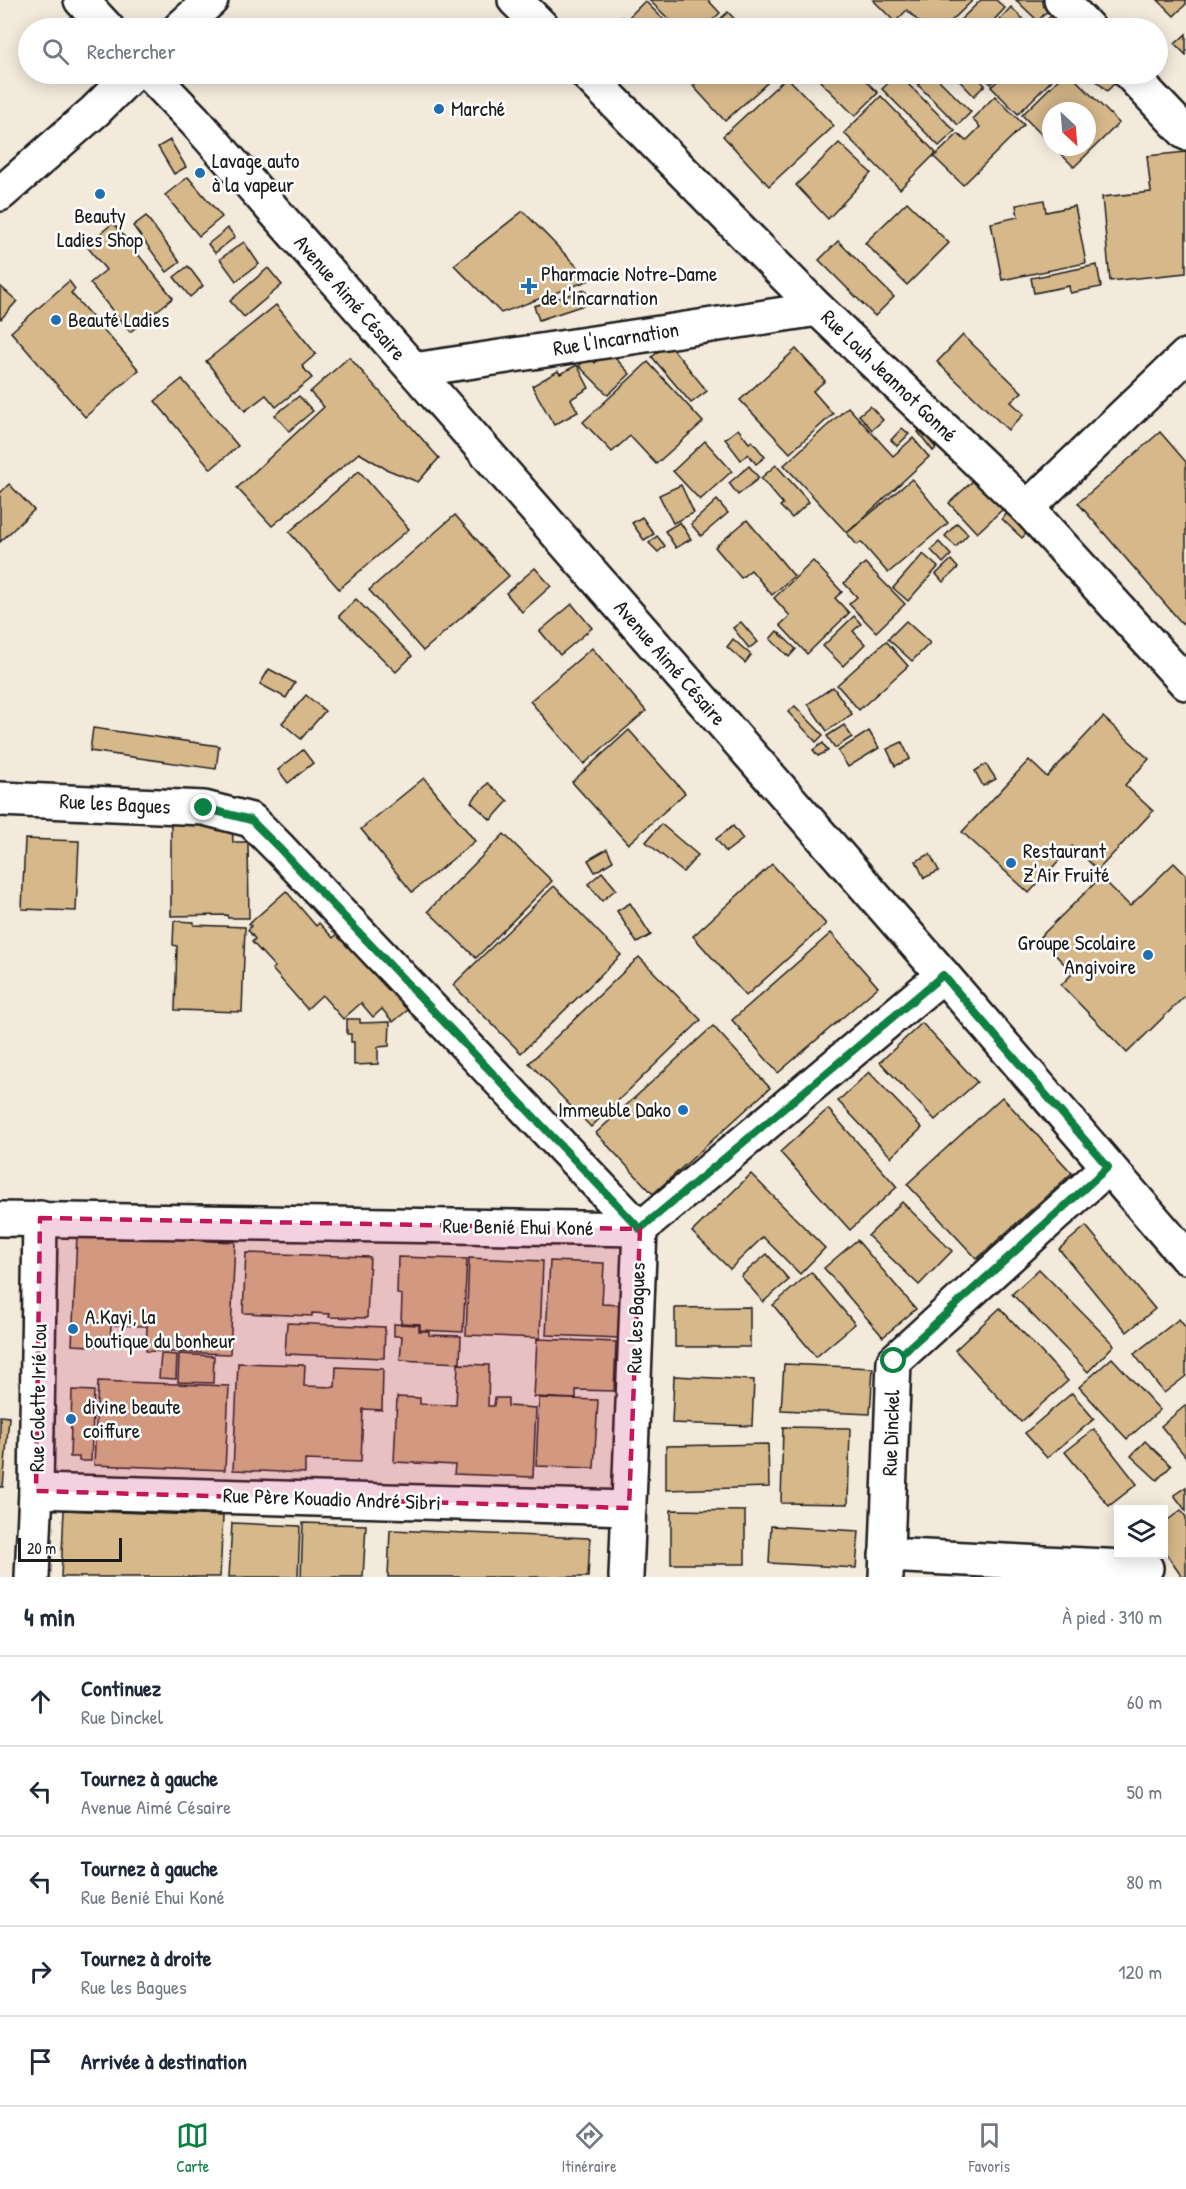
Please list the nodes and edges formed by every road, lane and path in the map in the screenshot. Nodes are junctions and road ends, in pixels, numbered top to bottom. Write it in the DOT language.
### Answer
graph roads {
  1 [pos="81,0"];
  2 [pos="211,0"];
  3 [pos="515,0"];
  4 [pos="1061,0"];
  5 [pos="98,18"];
  6 [pos="191,18"];
  7 [pos="533,18"];
  8 [pos="1078,18"];
  9 [pos="122,84"];
  10 [pos="160,84"];
  11 [pos="597,84"];
  12 [pos="1139,84"];
  13 [pos="1186,133"];
  14 [pos="0,194"];
  15 [pos="818,309"];
  16 [pos="1186,356"];
  17 [pos="414,370"];
  18 [pos="1028,508"];
  19 [pos="1186,682"];
  20 [pos="0,799"];
  21 [pos="943,975"];
  22 [pos="1108,1167"];
  23 [pos="40,1218"];
  24 [pos="0,1219"];
  25 [pos="640,1229"];
  26 [pos="1186,1257"];
  27 [pos="36,1491"];
  28 [pos="628,1508"];
  29 [pos="886,1566"];
  30 [pos="1146,1568"];
  31 [pos="32,1577"];
  32 [pos="626,1577"];
  1 -- 5 [label="street"];
  2 -- 6 [label="street"];
  3 -- 7 [label="street"];
  4 -- 8 [label="street"];
  9 -- 14 [label="street"];
  10 -- 17 [label="street, Avenue Aimé Césaire"];
  11 -- 15 [label="street, Rue Louh Jeannot Gonné"];
  12 -- 13 [label="street"];
  15 -- 17 [label="street, Rue l'Incarnation"];
  15 -- 18 [label="street, Rue Louh Jeannot Gonné"];
  16 -- 18 [label="street"];
  17 -- 21 [label="street, Avenue Aimé Césaire"];
  18 -- 19 [label="street, Rue Louh Jeannot Gonné"];
  20 -- 25 [label="street, Rue les Bagues"];
  21 -- 22 [label="street, Avenue Aimé Césaire"];
  21 -- 25 [label="street"];
  22 -- 26 [label="street, Avenue Aimé Césaire"];
  22 -- 29 [label="street, Rue Dinckel"];
  23 -- 24 [label="street, Rue Benié Ehui Koné"];
  23 -- 25 [label="street, Rue Benié Ehui Koné"];
  23 -- 27 [label="street, Rue Colette Irié Lou"];
  25 -- 28 [label="street, Rue les Bagues"];
  27 -- 28 [label="street, Rue Père Kouadio André Sibri"];
  27 -- 31 [label="street, Rue Colette Irié Lou"];
  28 -- 32 [label="street, Rue les Bagues"];
  29 -- 30 [label="street"];
}
